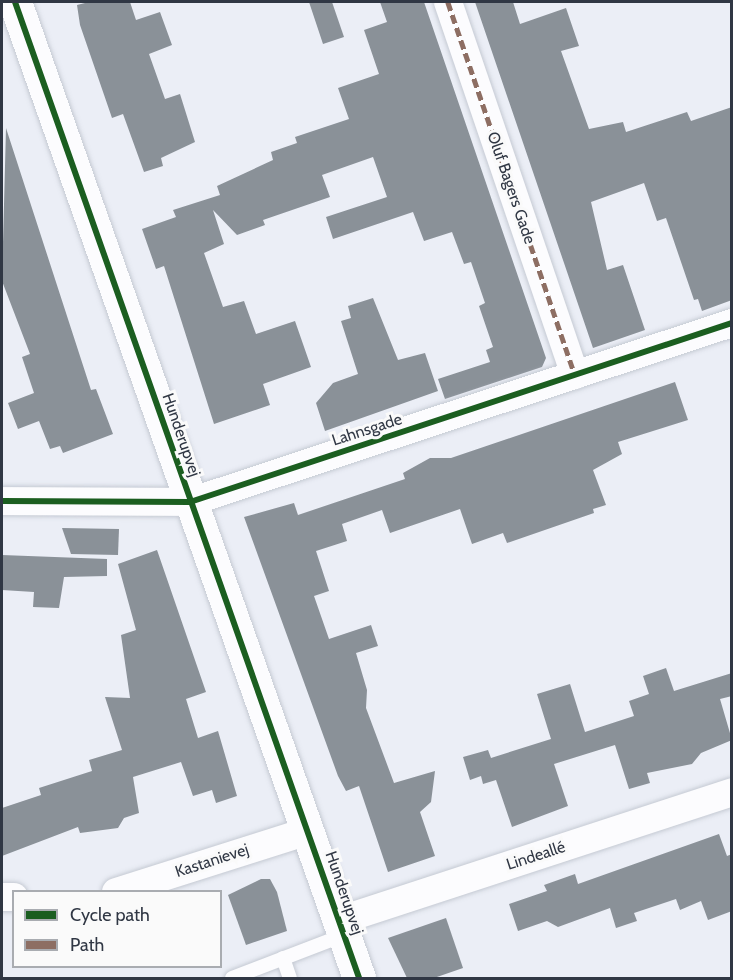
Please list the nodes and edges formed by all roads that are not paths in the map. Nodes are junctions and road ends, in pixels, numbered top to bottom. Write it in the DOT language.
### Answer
graph roads {
  1 [pos="15,2"];
  2 [pos="448,2"];
  3 [pos="732,323"];
  4 [pos="575,375"];
  5 [pos="2,501"];
  6 [pos="190,502"];
  7 [pos="732,792"];
  8 [pos="308,831"];
  9 [pos="119,890"];
  10 [pos="342,927"];
  11 [pos="283,958"];
  12 [pos="232,978"];
  13 [pos="290,978"];
  14 [pos="359,978"];
  1 -- 6 [label="street, Hunderupvej"];
  2 -- 4 [label="street, Oluf Bagers Gade"];
  3 -- 4 [label="street, Lahnsgade"];
  4 -- 6 [label="street, Lahnsgade"];
  5 -- 6 [label="street, Lahnsgade"];
  6 -- 8 [label="street, Hunderupvej"];
  7 -- 10 [label="street, Lindeallé"];
  8 -- 9 [label="street, Kastanievej"];
  8 -- 10 [label="street, Hunderupvej"];
  10 -- 11 [label="lane"];
  10 -- 14 [label="street, Hunderupvej"];
  11 -- 12 [label="lane"];
  11 -- 13 [label="lane"];
}
